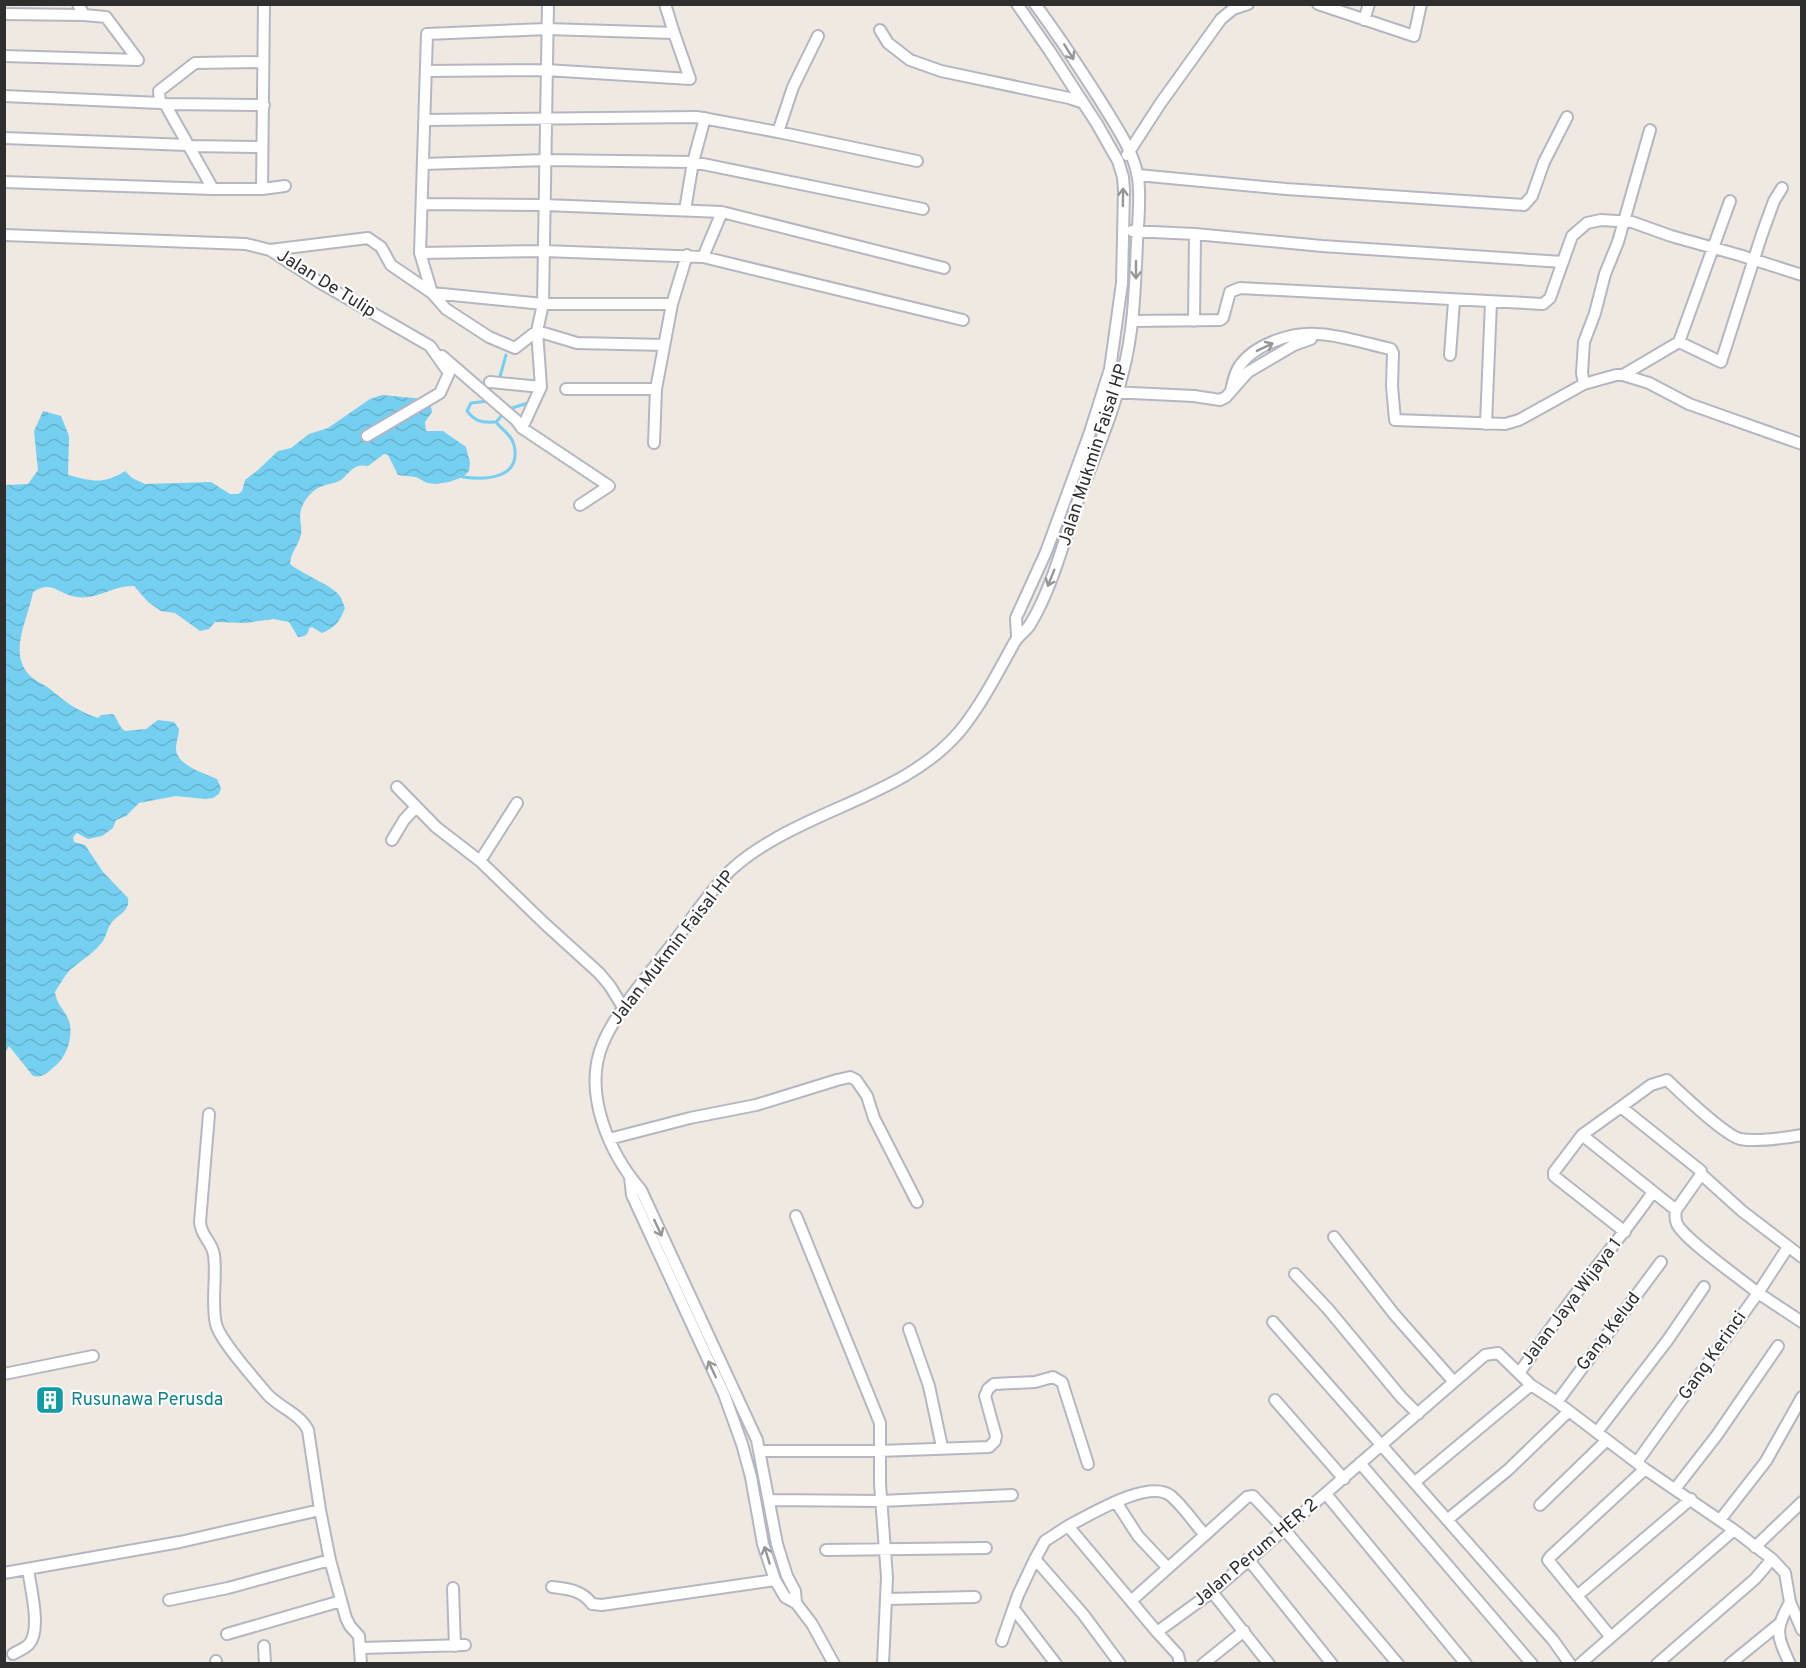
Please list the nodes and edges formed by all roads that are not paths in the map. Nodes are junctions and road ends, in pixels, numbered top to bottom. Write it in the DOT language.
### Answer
graph roads {
  1 [pos="78,4"];
  2 [pos="264,4"];
  3 [pos="548,4"];
  4 [pos="665,4"];
  5 [pos="1017,4"];
  6 [pos="1035,4"];
  7 [pos="1248,4"];
  8 [pos="1370,4"];
  9 [pos="1421,4"];
  10 [pos="1318,5"];
  11 [pos="4,14"];
  12 [pos="84,15"];
  13 [pos="1364,20"];
  14 [pos="547,29"];
  15 [pos="880,30"];
  16 [pos="674,33"];
  17 [pos="818,36"];
  18 [pos="4,56"];
  19 [pos="263,62"];
  20 [pos="546,70"];
  21 [pos="426,71"];
  22 [pos="4,96"];
  23 [pos="1081,102"];
  24 [pos="163,103"];
  25 [pos="264,105"];
  26 [pos="1566,117"];
  27 [pos="546,118"];
  28 [pos="705,118"];
  29 [pos="425,120"];
  30 [pos="1650,130"];
  31 [pos="778,132"];
  32 [pos="4,138"];
  33 [pos="188,145"];
  34 [pos="262,147"];
  35 [pos="1130,154"];
  36 [pos="546,160"];
  37 [pos="917,161"];
  38 [pos="1118,161"];
  39 [pos="693,162"];
  40 [pos="423,164"];
  41 [pos="1138,175"];
  42 [pos="4,182"];
  43 [pos="285,186"];
  44 [pos="1782,188"];
  45 [pos="213,189"];
  46 [pos="262,189"];
  47 [pos="1730,201"];
  48 [pos="422,204"];
  49 [pos="544,205"];
  50 [pos="923,209"];
  51 [pos="685,210"];
  52 [pos="722,212"];
  53 [pos="1623,221"];
  54 [pos="1123,231"];
  55 [pos="1137,231"];
  56 [pos="1195,234"];
  57 [pos="4,235"];
  58 [pos="1713,249"];
  59 [pos="270,250"];
  60 [pos="544,251"];
  61 [pos="420,253"];
  62 [pos="687,255"];
  63 [pos="704,257"];
  64 [pos="1754,260"];
  65 [pos="1563,262"];
  66 [pos="944,268"];
  67 [pos="1802,275"];
  68 [pos="432,293"];
  69 [pos="1454,301"];
  70 [pos="1491,302"];
  71 [pos="543,304"];
  72 [pos="672,304"];
  73 [pos="963,320"];
  74 [pos="1132,321"];
  75 [pos="1194,321"];
  76 [pos="537,331"];
  77 [pos="1679,342"];
  78 [pos="664,345"];
  79 [pos="430,346"];
  80 [pos="1450,355"];
  81 [pos="1623,375"];
  82 [pos="490,382"];
  83 [pos="1584,384"];
  84 [pos="541,387"];
  85 [pos="566,389"];
  86 [pos="656,389"];
  87 [pos="1103,391"];
  88 [pos="1117,393"];
  89 [pos="519,424"];
  90 [pos="1486,424"];
  91 [pos="367,436"];
  92 [pos="654,443"];
  93 [pos="1802,444"];
  94 [pos="580,505"];
  95 [pos="1017,636"];
  96 [pos="398,787"];
  97 [pos="517,803"];
  98 [pos="416,807"];
  99 [pos="392,840"];
  100 [pos="480,861"];
  101 [pos="624,1009"];
  102 [pos="1621,1107"];
  103 [pos="209,1114"];
  104 [pos="1582,1135"];
  105 [pos="1802,1135"];
  106 [pos="609,1139"];
  107 [pos="1701,1174"];
  108 [pos="630,1177"];
  109 [pos="1653,1192"];
  110 [pos="917,1202"];
  111 [pos="1676,1210"];
  112 [pos="795,1216"];
  113 [pos="1625,1232"];
  114 [pos="1334,1237"];
  115 [pos="1788,1247"];
  116 [pos="1802,1257"];
  117 [pos="1661,1262"];
  118 [pos="1295,1274"];
  119 [pos="1704,1287"];
  120 [pos="1758,1293"];
  121 [pos="1273,1322"];
  122 [pos="1802,1322"];
  123 [pos="909,1329"];
  124 [pos="1778,1346"];
  125 [pos="93,1356"];
  126 [pos="1519,1373"];
  127 [pos="4,1374"];
  128 [pos="1454,1382"];
  129 [pos="1531,1385"];
  130 [pos="1802,1397"];
  131 [pos="1275,1400"];
  132 [pos="1557,1402"];
  133 [pos="1569,1411"];
  134 [pos="1418,1414"];
  135 [pos="1597,1432"];
  136 [pos="1607,1440"];
  137 [pos="1382,1445"];
  138 [pos="942,1447"];
  139 [pos="760,1451"];
  140 [pos="879,1451"];
  141 [pos="1088,1464"];
  142 [pos="1360,1464"];
  143 [pos="1641,1466"];
  144 [pos="1344,1479"];
  145 [pos="1415,1482"];
  146 [pos="1676,1489"];
  147 [pos="1326,1494"];
  148 [pos="1012,1495"];
  149 [pos="1691,1499"];
  150 [pos="769,1500"];
  151 [pos="881,1501"];
  152 [pos="1802,1502"];
  153 [pos="1116,1503"];
  154 [pos="1540,1505"];
  155 [pos="320,1510"];
  156 [pos="1447,1520"];
  157 [pos="1720,1520"];
  158 [pos="1068,1526"];
  159 [pos="1284,1529"];
  160 [pos="1734,1530"];
  161 [pos="1205,1535"];
  162 [pos="1755,1547"];
  163 [pos="986,1548"];
  164 [pos="885,1549"];
  165 [pos="825,1550"];
  166 [pos="1035,1558"];
  167 [pos="1248,1559"];
  168 [pos="1772,1559"];
  169 [pos="330,1560"];
  170 [pos="1167,1567"];
  171 [pos="28,1569"];
  172 [pos="4,1573"];
  173 [pos="775,1580"];
  174 [pos="552,1587"];
  175 [pos="453,1588"];
  176 [pos="1212,1592"];
  177 [pos="1577,1596"];
  178 [pos="975,1597"];
  179 [pos="886,1599"];
  180 [pos="169,1600"];
  181 [pos="341,1601"];
  182 [pos="1131,1601"];
  183 [pos="1790,1602"];
  184 [pos="796,1604"];
  185 [pos="1014,1609"];
  186 [pos="1779,1624"];
  187 [pos="1802,1630"];
  188 [pos="1244,1631"];
  189 [pos="1157,1632"];
  190 [pos="227,1634"];
  191 [pos="1610,1636"];
  192 [pos="1002,1641"];
  193 [pos="264,1646"];
  194 [pos="361,1648"];
  195 [pos="13,1654"];
  196 [pos="265,1664"];
  197 [pos="361,1664"];
  198 [pos="834,1664"];
  199 [pos="883,1664"];
  200 [pos="1056,1664"];
  201 [pos="1120,1664"];
  202 [pos="1180,1664"];
  203 [pos="1203,1664"];
  204 [pos="1269,1664"];
  205 [pos="1332,1664"];
  206 [pos="1398,1664"];
  207 [pos="1466,1664"];
  208 [pos="1532,1664"];
  209 [pos="1570,1664"];
  210 [pos="1580,1664"];
  211 [pos="1657,1664"];
  212 [pos="1730,1664"];
  213 [pos="1790,1664"];
  1 -- 12 [label="street"];
  2 -- 19 [label="street"];
  3 -- 14 [label="street"];
  4 -- 16 [label="street"];
  5 -- 23 [label="street, Jalan Mukmin Faisal HP"];
  6 -- 35 [label="street, Jalan Mukmin Faisal HP, one-way"];
  7 -- 35 [label="street"];
  8 -- 13 [label="street"];
  9 -- 13 [label="street"];
  10 -- 13 [label="street"];
  11 -- 12 [label="street"];
  12 -- 18 [label="street"];
  14 -- 16 [label="street"];
  14 -- 20 [label="street"];
  14 -- 21 [label="street"];
  15 -- 23 [label="street"];
  16 -- 20 [label="street"];
  17 -- 31 [label="street"];
  19 -- 24 [label="street"];
  19 -- 25 [label="street"];
  20 -- 21 [label="street"];
  20 -- 27 [label="street"];
  21 -- 29 [label="street"];
  22 -- 24 [label="street"];
  23 -- 38 [label="street, Jalan Mukmin Faisal HP"];
  24 -- 25 [label="street"];
  24 -- 33 [label="street"];
  25 -- 34 [label="street"];
  26 -- 41 [label="street"];
  27 -- 28 [label="street"];
  27 -- 29 [label="street"];
  27 -- 36 [label="street"];
  28 -- 31 [label="street"];
  28 -- 39 [label="street"];
  29 -- 40 [label="street"];
  30 -- 53 [label="street"];
  31 -- 37 [label="street"];
  32 -- 33 [label="street"];
  33 -- 34 [label="street"];
  33 -- 45 [label="street"];
  34 -- 46 [label="street"];
  35 -- 38 [label="street"];
  35 -- 41 [label="street, Jalan Mukmin Faisal HP"];
  36 -- 39 [label="street"];
  36 -- 40 [label="street"];
  36 -- 49 [label="street"];
  54 -- 38 [label="street, Jalan Mukmin Faisal HP, one-way"];
  39 -- 50 [label="street"];
  39 -- 51 [label="street"];
  40 -- 48 [label="street"];
  41 -- 55 [label="street, Jalan Mukmin Faisal HP"];
  42 -- 45 [label="street"];
  43 -- 46 [label="street"];
  44 -- 64 [label="street"];
  45 -- 46 [label="street"];
  47 -- 58 [label="street"];
  48 -- 49 [label="street"];
  48 -- 61 [label="street"];
  49 -- 51 [label="street"];
  49 -- 60 [label="street"];
  51 -- 52 [label="street"];
  52 -- 63 [label="street"];
  52 -- 66 [label="street"];
  53 -- 58 [label="street"];
  53 -- 65 [label="street"];
  53 -- 83 [label="street"];
  54 -- 55 [label="street"];
  54 -- 87 [label="street, Jalan Mukmin Faisal HP"];
  55 -- 56 [label="street"];
  55 -- 74 [label="street, Jalan Mukmin Faisal HP, one-way"];
  56 -- 65 [label="street"];
  56 -- 75 [label="street"];
  57 -- 59 [label="street, Jalan De Tulip"];
  58 -- 64 [label="street"];
  58 -- 77 [label="street"];
  59 -- 68 [label="street"];
  59 -- 79 [label="street, Jalan De Tulip"];
  60 -- 61 [label="street"];
  60 -- 62 [label="street"];
  60 -- 71 [label="street"];
  61 -- 68 [label="street"];
  62 -- 63 [label="street"];
  62 -- 72 [label="street"];
  63 -- 73 [label="street"];
  64 -- 67 [label="street"];
  64 -- 77 [label="street"];
  65 -- 70 [label="street"];
  68 -- 71 [label="street"];
  68 -- 76 [label="street"];
  69 -- 70 [label="street"];
  69 -- 75 [label="street"];
  69 -- 80 [label="street"];
  70 -- 90 [label="street"];
  71 -- 72 [label="street"];
  71 -- 76 [label="street"];
  72 -- 78 [label="street"];
  74 -- 75 [label="street"];
  74 -- 88 [label="street, Jalan Mukmin Faisal HP"];
  76 -- 78 [label="street"];
  76 -- 84 [label="street"];
  77 -- 81 [label="street"];
  78 -- 86 [label="street"];
  79 -- 89 [label="street"];
  79 -- 91 [label="street, Jalan De Tulip"];
  81 -- 83 [label="street"];
  81 -- 93 [label="street"];
  82 -- 84 [label="street"];
  83 -- 90 [label="street"];
  84 -- 89 [label="street"];
  85 -- 86 [label="street"];
  86 -- 92 [label="street"];
  87 -- 88 [label="street"];
  87 -- 95 [label="street, Jalan Mukmin Faisal HP"];
  88 -- 90 [label="street"];
  88 -- 95 [label="street, Jalan Mukmin Faisal HP, one-way"];
  89 -- 94 [label="street"];
  95 -- 101 [label="street, Jalan Mukmin Faisal HP"];
  96 -- 98 [label="street"];
  97 -- 100 [label="street"];
  98 -- 99 [label="street"];
  98 -- 100 [label="street"];
  100 -- 101 [label="street"];
  101 -- 106 [label="street, Jalan Mukmin Faisal HP"];
  102 -- 104 [label="street"];
  102 -- 105 [label="street"];
  102 -- 107 [label="street"];
  103 -- 155 [label="street"];
  104 -- 109 [label="street"];
  104 -- 113 [label="street"];
  106 -- 108 [label="street, Jalan Mukmin Faisal HP"];
  106 -- 110 [label="street"];
  107 -- 111 [label="street"];
  107 -- 115 [label="street"];
  108 -- 139 [label="street, Jalan Mukmin Faisal HP, one-way"];
  173 -- 108 [label="street, Jalan Mukmin Faisal HP, one-way"];
  109 -- 111 [label="street"];
  109 -- 113 [label="street, Jalan Jaya Wijaya 1"];
  111 -- 120 [label="street"];
  112 -- 140 [label="street"];
  113 -- 126 [label="street, Jalan Jaya Wijaya 1"];
  114 -- 128 [label="street"];
  115 -- 116 [label="street"];
  115 -- 120 [label="street"];
  117 -- 132 [label="street, Gang Kelud"];
  118 -- 134 [label="street"];
  119 -- 135 [label="street"];
  120 -- 122 [label="street, Gang Kerinci"];
  120 -- 143 [label="street, Gang Kerinci"];
  121 -- 137 [label="street"];
  123 -- 138 [label="street"];
  124 -- 146 [label="street"];
  125 -- 127 [label="street"];
  126 -- 128 [label="street, Jalan Perum HER 2"];
  126 -- 129 [label="street"];
  128 -- 134 [label="street, Jalan Perum HER 2"];
  129 -- 132 [label="street"];
  129 -- 145 [label="street"];
  130 -- 157 [label="street"];
  131 -- 144 [label="street"];
  132 -- 133 [label="street"];
  133 -- 135 [label="street"];
  133 -- 156 [label="street"];
  134 -- 137 [label="street, Jalan Perum HER 2"];
  135 -- 136 [label="street"];
  136 -- 143 [label="street"];
  136 -- 154 [label="street"];
  137 -- 142 [label="street, Jalan Perum HER 2"];
  137 -- 145 [label="street"];
  138 -- 140 [label="street"];
  138 -- 141 [label="street"];
  139 -- 140 [label="street"];
  139 -- 150 [label="street, Jalan Mukmin Faisal HP"];
  140 -- 151 [label="street"];
  142 -- 144 [label="street, Jalan Perum HER 2"];
  142 -- 208 [label="street"];
  143 -- 146 [label="street"];
  143 -- 177 [label="street, Gang Kerinci"];
  144 -- 147 [label="street, Jalan Perum HER 2"];
  145 -- 156 [label="street"];
  146 -- 149 [label="street"];
  147 -- 159 [label="street, Jalan Perum HER 2"];
  147 -- 207 [label="street"];
  148 -- 151 [label="street"];
  149 -- 157 [label="street"];
  149 -- 177 [label="street"];
  150 -- 151 [label="street"];
  150 -- 184 [label="street, Jalan Mukmin Faisal HP"];
  151 -- 164 [label="street"];
  152 -- 162 [label="street"];
  153 -- 158 [label="street"];
  153 -- 161 [label="street"];
  153 -- 170 [label="street"];
  155 -- 169 [label="street"];
  155 -- 171 [label="street"];
  156 -- 209 [label="street"];
  157 -- 160 [label="street"];
  158 -- 166 [label="street"];
  158 -- 182 [label="street"];
  159 -- 161 [label="street"];
  159 -- 167 [label="street, Jalan Perum HER 2"];
  159 -- 206 [label="street"];
  160 -- 162 [label="street"];
  160 -- 191 [label="street"];
  161 -- 170 [label="street"];
  162 -- 168 [label="street"];
  163 -- 164 [label="street"];
  164 -- 165 [label="street"];
  164 -- 179 [label="street"];
  166 -- 185 [label="street"];
  166 -- 201 [label="street"];
  167 -- 176 [label="street, Jalan Perum HER 2"];
  167 -- 205 [label="street"];
  168 -- 183 [label="street"];
  168 -- 211 [label="street"];
  169 -- 180 [label="street"];
  169 -- 181 [label="street"];
  170 -- 182 [label="street"];
  171 -- 172 [label="street"];
  171 -- 195 [label="street"];
  173 -- 174 [label="street"];
  173 -- 184 [label="street, Jalan Mukmin Faisal HP"];
  175 -- 194 [label="street"];
  176 -- 188 [label="street"];
  176 -- 189 [label="street, Jalan Perum HER 2"];
  177 -- 191 [label="street"];
  178 -- 179 [label="street"];
  179 -- 199 [label="street"];
  181 -- 190 [label="street"];
  181 -- 194 [label="street"];
  182 -- 189 [label="street"];
  183 -- 186 [label="street"];
  183 -- 187 [label="street"];
  184 -- 198 [label="street, Jalan Mukmin Faisal HP"];
  185 -- 192 [label="street"];
  185 -- 200 [label="street"];
  186 -- 212 [label="street"];
  186 -- 213 [label="street"];
  188 -- 203 [label="street"];
  188 -- 204 [label="street"];
  189 -- 202 [label="street"];
  191 -- 210 [label="street"];
  193 -- 196 [label="street"];
  194 -- 197 [label="street"];
}
